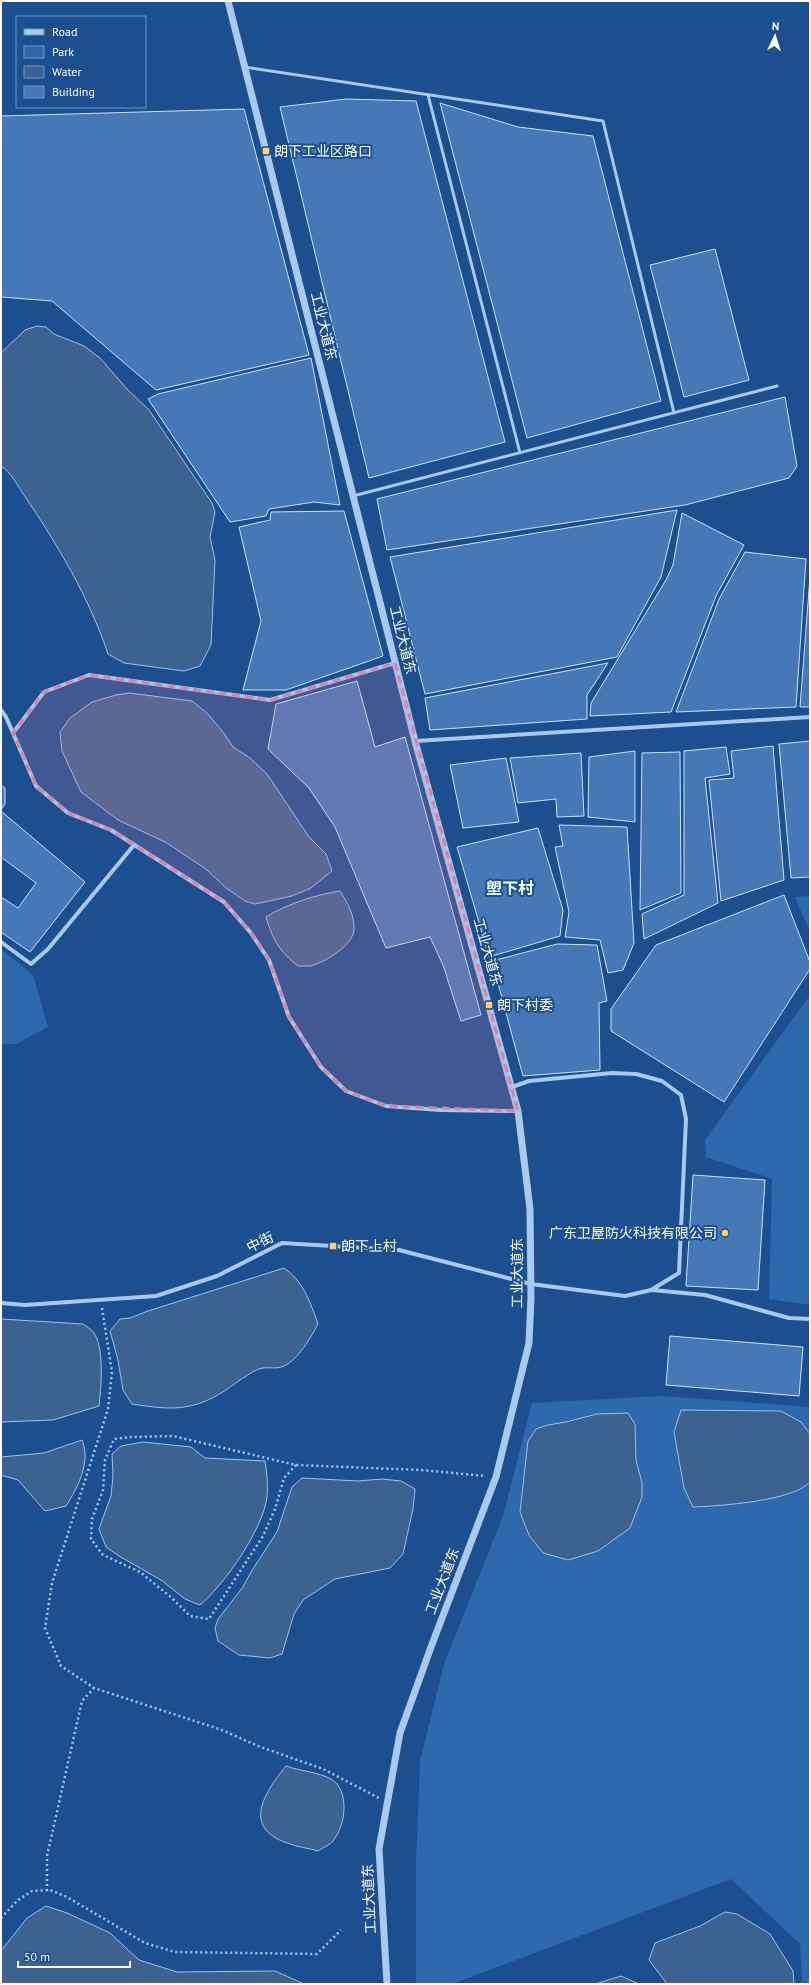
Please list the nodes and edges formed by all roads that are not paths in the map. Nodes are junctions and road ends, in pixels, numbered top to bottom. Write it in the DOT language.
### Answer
graph roads {
  1 [pos="228,1"];
  2 [pos="244,66"];
  3 [pos="428,95"];
  4 [pos="777,386"];
  5 [pos="674,413"];
  6 [pos="520,453"];
  7 [pos="353,496"];
  8 [pos="396,663"];
  9 [pos="1,710"];
  10 [pos="810,716"];
  11 [pos="13,733"];
  12 [pos="415,741"];
  13 [pos="134,845"];
  14 [pos="1,942"];
  15 [pos="512,1087"];
  16 [pos="518,1111"];
  17 [pos="531,1284"];
  18 [pos="651,1290"];
  19 [pos="1,1303"];
  20 [pos="810,1319"];
  21 [pos="388,1984"];
  1 -- 2 [label="street, 工业大道东"];
  2 -- 3 [label="lane"];
  2 -- 7 [label="street, 工业大道东"];
  3 -- 5 [label="lane"];
  3 -- 6 [label="lane"];
  4 -- 5 [label="lane"];
  5 -- 6 [label="lane"];
  6 -- 7 [label="lane"];
  7 -- 8 [label="street, 工业大道东"];
  8 -- 11 [label="street"];
  8 -- 12 [label="street, 工业大道东"];
  9 -- 11 [label="street"];
  10 -- 12 [label="street"];
  11 -- 13 [label="street"];
  12 -- 15 [label="street, 工业大道东"];
  13 -- 14 [label="street"];
  13 -- 16 [label="street"];
  15 -- 16 [label="street, 工业大道东"];
  15 -- 18 [label="street"];
  16 -- 17 [label="street, 工业大道东"];
  17 -- 18 [label="street, 中街"];
  17 -- 19 [label="street, 中街"];
  17 -- 21 [label="street, 工业大道东"];
  18 -- 20 [label="street"];
}
